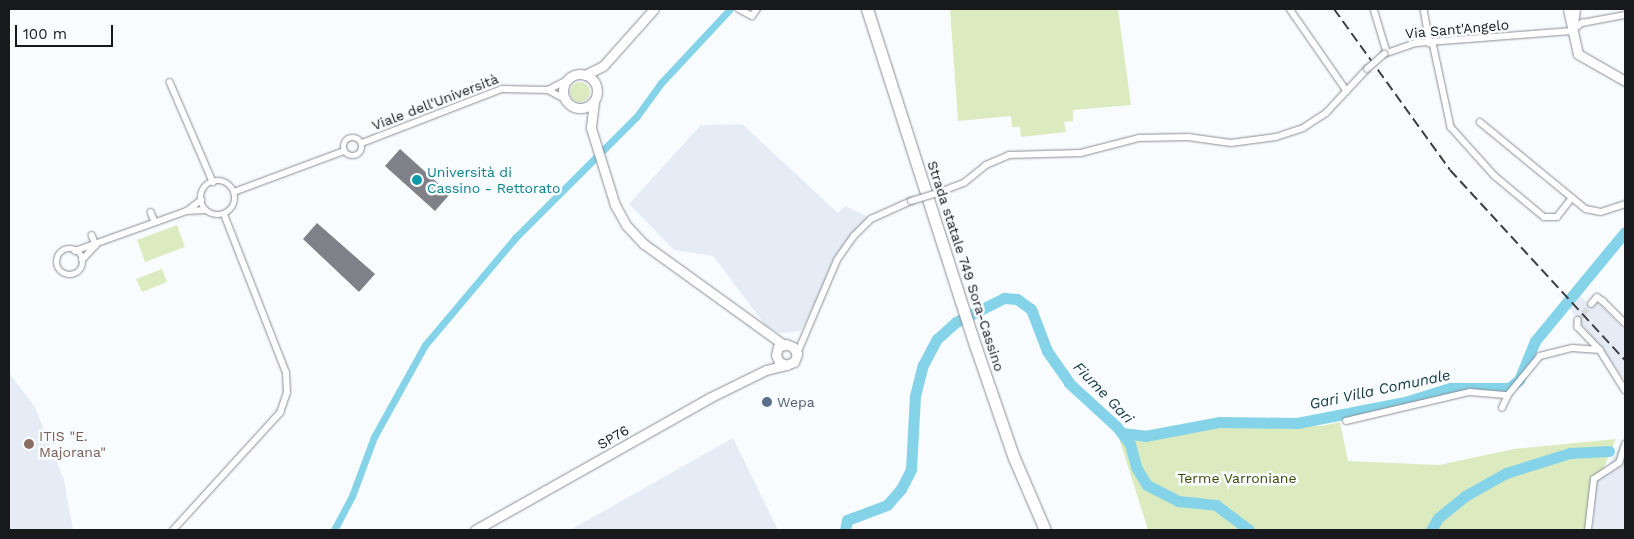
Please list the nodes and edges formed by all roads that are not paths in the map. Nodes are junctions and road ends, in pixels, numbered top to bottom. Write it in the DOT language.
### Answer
graph roads {
  1 [pos="654,9"];
  2 [pos="739,9"];
  3 [pos="758,9"];
  4 [pos="862,9"];
  5 [pos="867,9"];
  6 [pos="872,9"];
  7 [pos="1290,9"];
  8 [pos="1374,9"];
  9 [pos="1424,9"];
  10 [pos="1568,9"];
  11 [pos="1575,9"];
  12 [pos="1625,15"];
  13 [pos="1572,31"];
  14 [pos="1432,43"];
  15 [pos="880,45"];
  16 [pos="1386,53"];
  17 [pos="603,66"];
  18 [pos="585,75"];
  19 [pos="566,81"];
  20 [pos="1625,81"];
  21 [pos="170,82"];
  22 [pos="598,89"];
  23 [pos="548,90"];
  24 [pos="1347,91"];
  25 [pos="565,99"];
  26 [pos="594,102"];
  27 [pos="575,108"];
  28 [pos="1480,122"];
  29 [pos="592,128"];
  30 [pos="362,143"];
  31 [pos="344,151"];
  32 [pos="213,182"];
  33 [pos="234,192"];
  34 [pos="1572,198"];
  35 [pos="201,200"];
  36 [pos="1625,204"];
  37 [pos="205,210"];
  38 [pos="187,211"];
  39 [pos="151,212"];
  40 [pos="224,215"];
  41 [pos="155,222"];
  42 [pos="92,235"];
  43 [pos="96,245"];
  44 [pos="75,251"];
  45 [pos="82,260"];
  46 [pos="1591,304"];
  47 [pos="1578,320"];
  48 [pos="1625,323"];
  49 [pos="768,336"];
  50 [pos="802,336"];
  51 [pos="786,345"];
  52 [pos="1600,350"];
  53 [pos="776,354"];
  54 [pos="797,354"];
  55 [pos="786,365"];
  56 [pos="766,370"];
  57 [pos="1625,390"];
  58 [pos="1508,395"];
  59 [pos="1502,408"];
  60 [pos="1346,421"];
  61 [pos="1625,444"];
  62 [pos="173,530"];
  63 [pos="475,530"];
  64 [pos="1044,530"];
  65 [pos="1588,530"];
  1 -- 17 [label="street"];
  2 -- 3 [label="street"];
  4 -- 15 [label="highway"];
  5 -- 15 [label="highway, Strada statale 749 Sora-Cassino"];
  6 -- 15 [label="highway"];
  7 -- 24 [label="street"];
  8 -- 16 [label="street"];
  9 -- 14 [label="street"];
  10 -- 13 [label="street"];
  11 -- 13 [label="street"];
  12 -- 13 [label="street"];
  13 -- 14 [label="street, Via Sant'Angelo"];
  13 -- 20 [label="street"];
  14 -- 16 [label="street, Via Sant'Angelo"];
  14 -- 34 [label="street"];
  15 -- 64 [label="highway, Strada statale 749 Sora-Cassino"];
  16 -- 24 [label="street, Via Sant'Angelo, bridge"];
  17 -- 18 [label="street"];
  17 -- 22 [label="street"];
  18 -- 19 [label="street"];
  18 -- 22 [label="street"];
  19 -- 23 [label="street, Viale dell'Università"];
  19 -- 25 [label="street"];
  21 -- 32 [label="street"];
  22 -- 26 [label="street"];
  23 -- 25 [label="street, Viale dell'Università"];
  23 -- 30 [label="street, Viale dell'Università"];
  24 -- 50 [label="street, Via Sant'Angelo, bridge"];
  25 -- 27 [label="street"];
  26 -- 27 [label="street"];
  26 -- 29 [label="street"];
  27 -- 29 [label="street"];
  28 -- 34 [label="street"];
  29 -- 49 [label="street"];
  30 -- 31 [label="street"];
  30 -- 31 [label="street"];
  31 -- 33 [label="street"];
  32 -- 33 [label="street"];
  32 -- 35 [label="street"];
  33 -- 40 [label="street"];
  34 -- 36 [label="street"];
  35 -- 37 [label="street"];
  35 -- 38 [label="street"];
  37 -- 38 [label="street"];
  37 -- 40 [label="street"];
  38 -- 41 [label="street"];
  39 -- 41 [label="street"];
  40 -- 62 [label="street"];
  41 -- 43 [label="street"];
  42 -- 43 [label="street"];
  43 -- 44 [label="street"];
  43 -- 45 [label="street"];
  44 -- 45 [label="street"];
  44 -- 45 [label="street"];
  46 -- 48 [label="street"];
  47 -- 52 [label="street"];
  49 -- 51 [label="street"];
  49 -- 53 [label="street"];
  50 -- 51 [label="street"];
  50 -- 54 [label="street, Via Sant'Angelo"];
  51 -- 53 [label="street, SP76"];
  51 -- 54 [label="street"];
  52 -- 57 [label="street"];
  52 -- 58 [label="street"];
  53 -- 55 [label="street"];
  53 -- 56 [label="street, SP76"];
  54 -- 55 [label="street"];
  55 -- 56 [label="street, SP76"];
  56 -- 63 [label="street, SP76"];
  58 -- 59 [label="street"];
  58 -- 60 [label="street"];
  61 -- 65 [label="street"];
}
